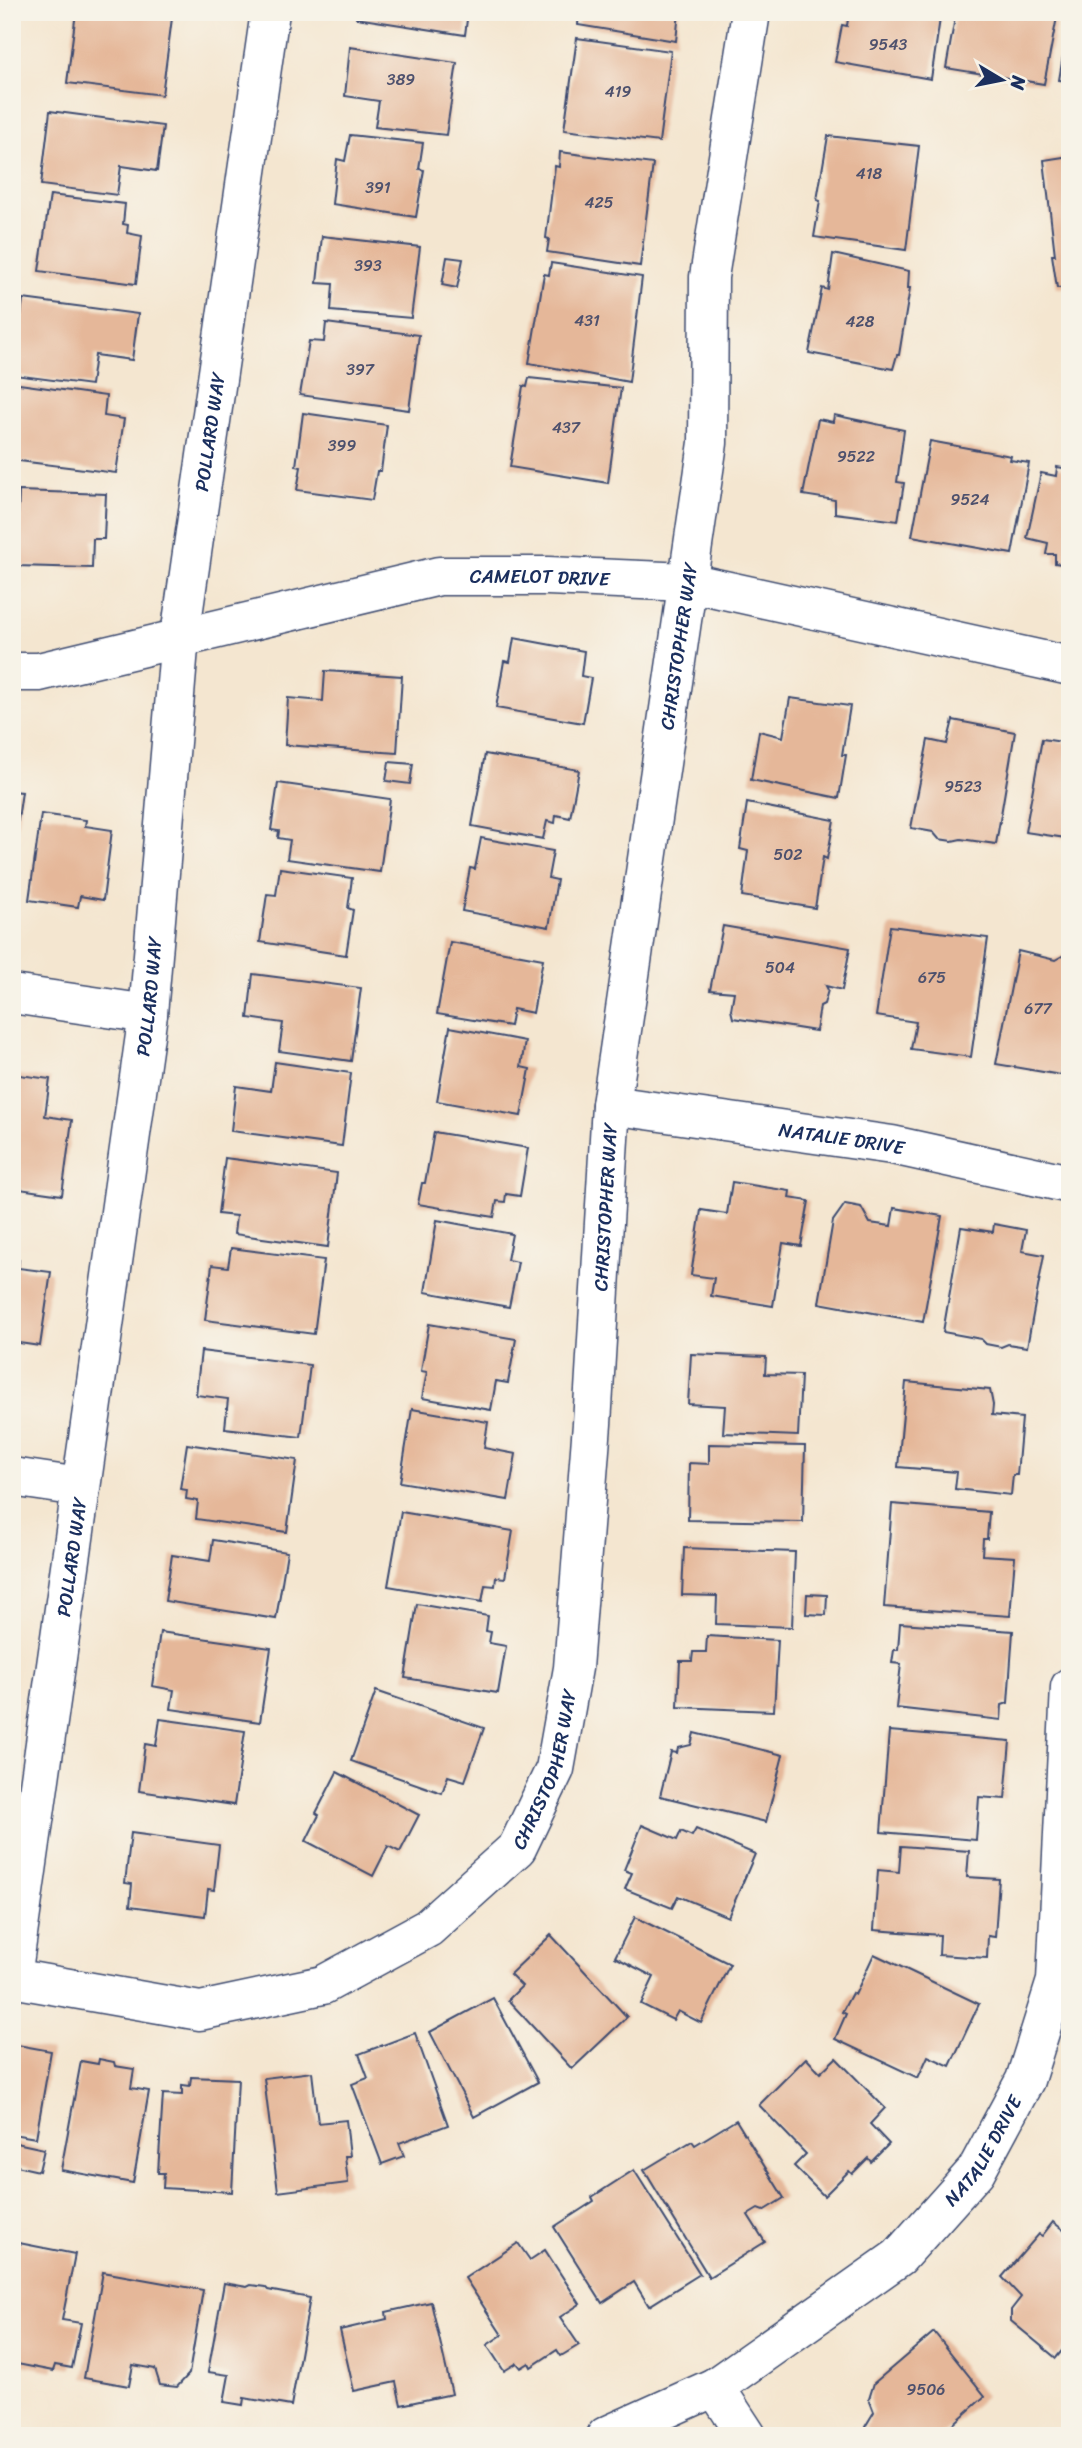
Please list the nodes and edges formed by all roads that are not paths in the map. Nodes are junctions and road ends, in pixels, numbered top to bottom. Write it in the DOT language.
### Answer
graph roads {
  1 [pos="270,12"];
  2 [pos="751,12"];
  3 [pos="688,582"];
  4 [pos="180,636"];
  5 [pos="1070,666"];
  6 [pos="12,672"];
  7 [pos="12,994"];
  8 [pos="148,1014"];
  9 [pos="611,1105"];
  10 [pos="1070,1184"];
  11 [pos="12,1477"];
  12 [pos="80,1487"];
  13 [pos="1070,1687"];
  14 [pos="12,1977"];
  15 [pos="715,2386"];
  16 [pos="606,2436"];
  17 [pos="747,2436"];
  1 -- 4 [label="street, POLLARD WAY"];
  2 -- 3 [label="street, CHRISTOPHER WAY"];
  3 -- 4 [label="street, CAMELOT DRIVE"];
  3 -- 5 [label="street, CAMELOT DRIVE"];
  3 -- 9 [label="street, CHRISTOPHER WAY"];
  4 -- 6 [label="street, CAMELOT DRIVE"];
  4 -- 8 [label="street, POLLARD WAY"];
  7 -- 8 [label="street"];
  8 -- 12 [label="street, POLLARD WAY"];
  9 -- 10 [label="street, NATALIE DRIVE"];
  9 -- 14 [label="street, CHRISTOPHER WAY"];
  11 -- 12 [label="street"];
  12 -- 14 [label="street, POLLARD WAY"];
  13 -- 15 [label="street, NATALIE DRIVE"];
  15 -- 16 [label="street, NATALIE DRIVE"];
  15 -- 17 [label="street"];
}
